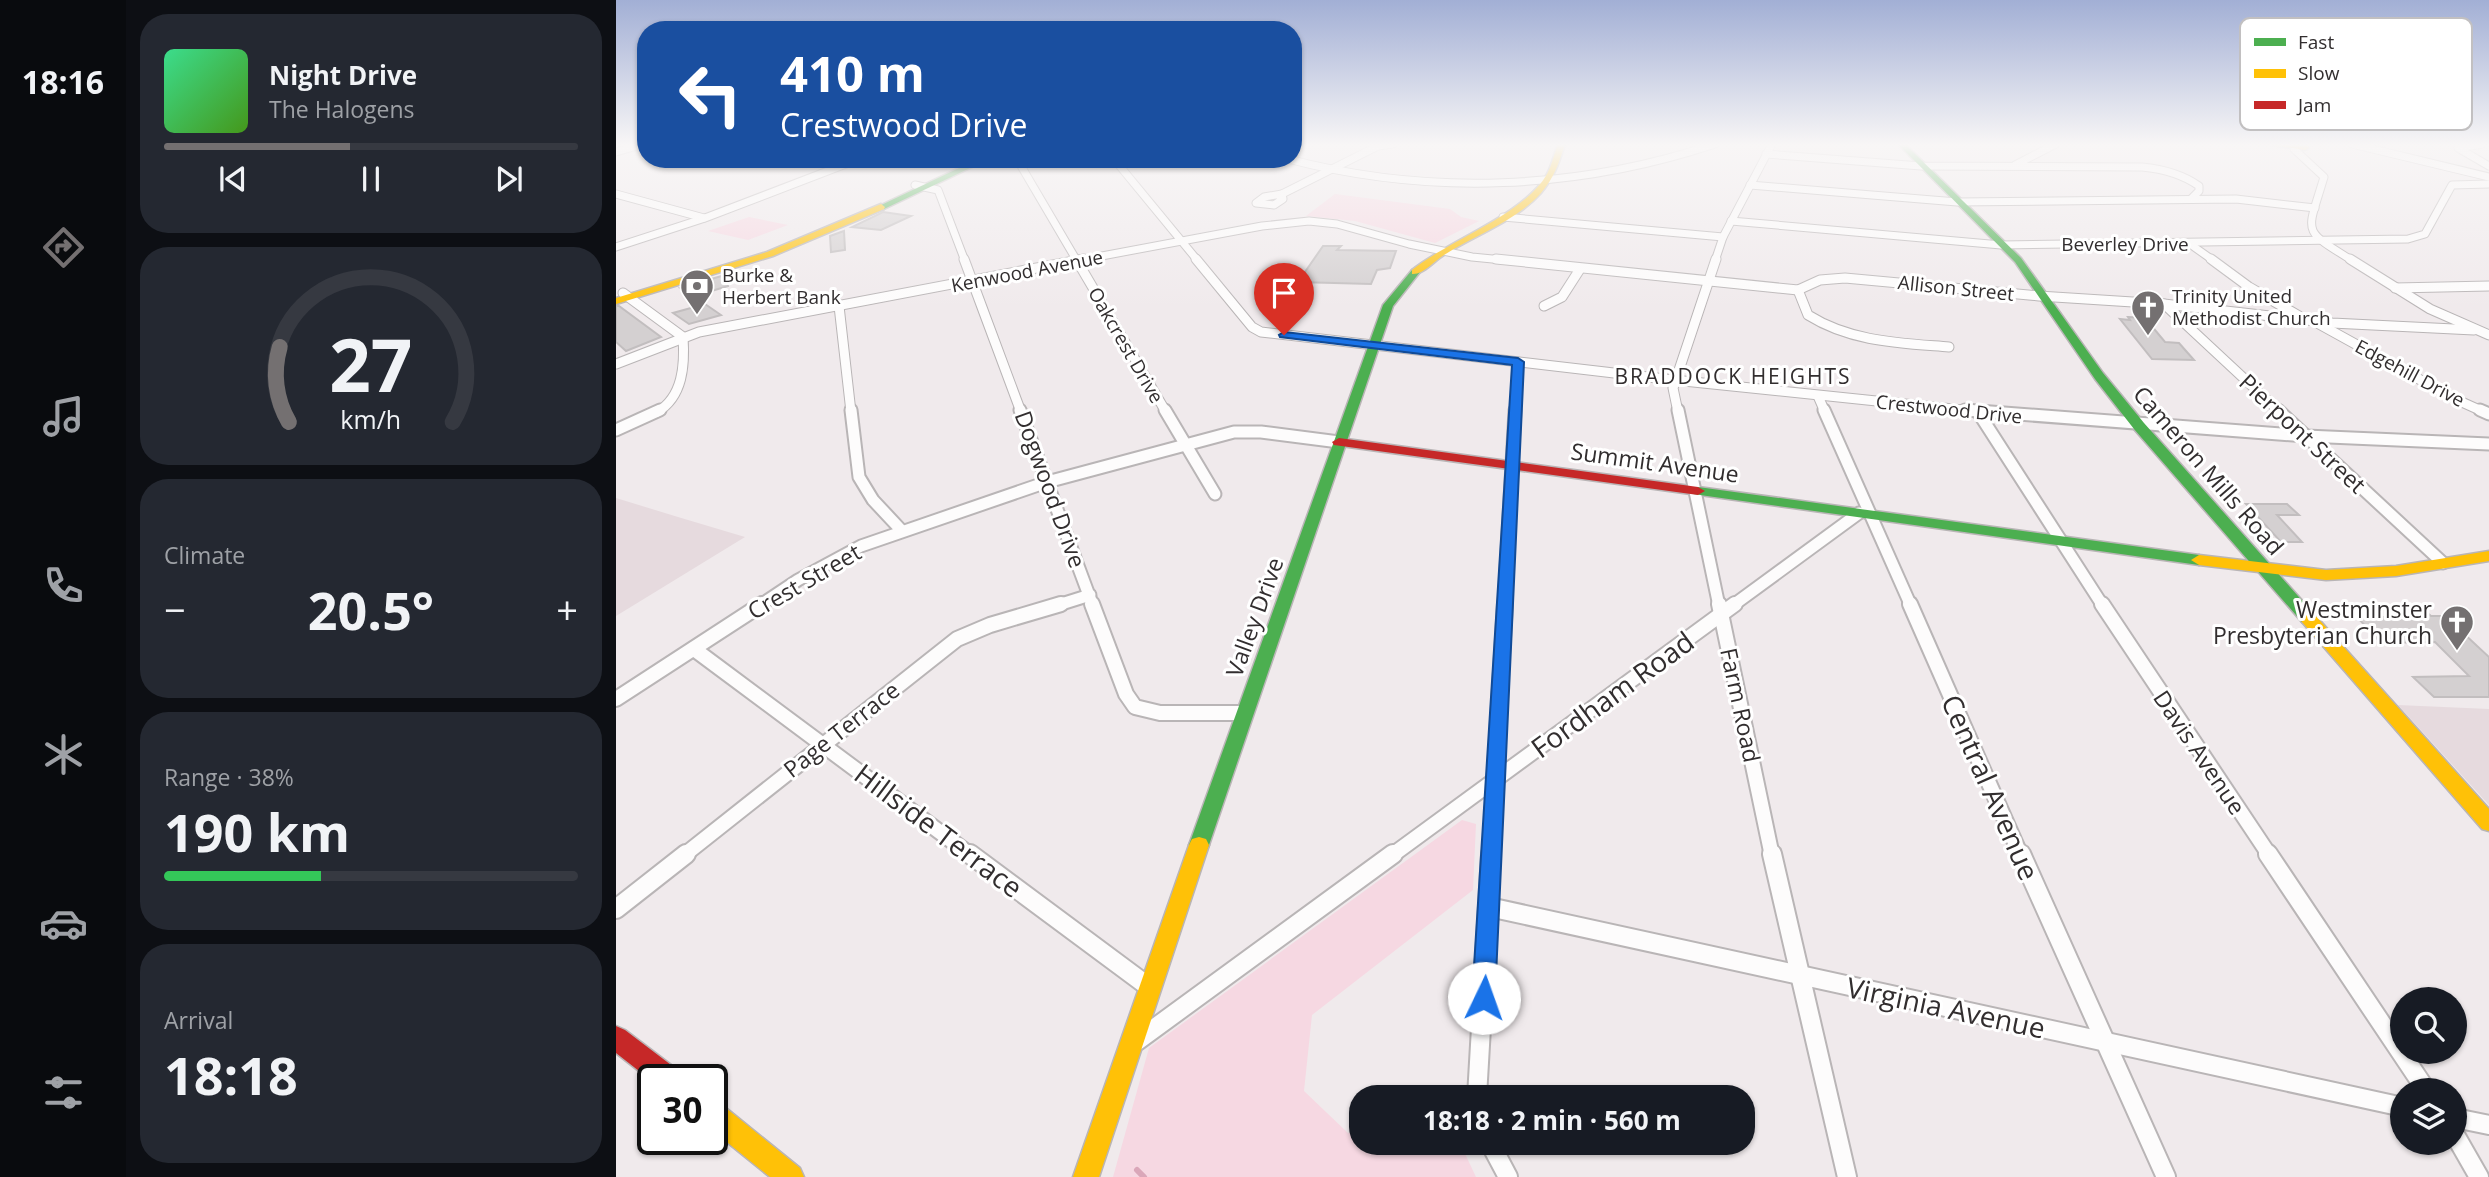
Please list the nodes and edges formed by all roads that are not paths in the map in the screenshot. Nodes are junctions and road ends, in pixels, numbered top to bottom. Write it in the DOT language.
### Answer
graph roads {
  1 [pos="634,199"];
  2 [pos="755,199"];
  3 [pos="893,199"];
  4 [pos="941,199"];
  5 [pos="1041,199"];
  6 [pos="1147,199"];
  7 [pos="1525,199"];
  8 [pos="1743,199"];
  9 [pos="1920,199"];
  10 [pos="1954,199"];
  11 [pos="2191,199"];
  12 [pos="2318,199"];
  13 [pos="2444,199"];
  14 [pos="1957,202"];
  15 [pos="2315,208"];
  16 [pos="1503,217"];
  17 [pos="705,218"];
  18 [pos="1731,221"];
  19 [pos="1723,237"];
  20 [pos="1182,242"];
  21 [pos="2319,242"];
  22 [pos="2190,244"];
  23 [pos="2001,245"];
  24 [pos="616,247"];
  25 [pos="1441,251"];
  26 [pos="1078,261"];
  27 [pos="1580,269"];
  28 [pos="972,281"];
  29 [pos="1707,282"];
  30 [pos="2489,286"];
  31 [pos="2395,288"];
  32 [pos="1798,290"];
  33 [pos="621,296"];
  34 [pos="2043,297"];
  35 [pos="2164,304"];
  36 [pos="839,306"];
  37 [pos="1544,306"];
  38 [pos="2309,320"];
  39 [pos="2474,330"];
  40 [pos="2489,335"];
  41 [pos="683,337"];
  42 [pos="1373,344"];
  43 [pos="1949,347"];
  44 [pos="1518,362"];
  45 [pos="616,364"];
  46 [pos="1674,380"];
  47 [pos="1818,396"];
  48 [pos="1978,412"];
  49 [pos="2489,414"];
  50 [pos="2139,426"];
  51 [pos="616,429"];
  52 [pos="2306,436"];
  53 [pos="1339,442"];
  54 [pos="1185,444"];
  55 [pos="2489,444"];
  56 [pos="1511,466"];
  57 [pos="1047,482"];
  58 [pos="1696,490"];
  59 [pos="1214,494"];
  60 [pos="1864,514"];
  61 [pos="902,531"];
  62 [pos="2059,540"];
  63 [pos="2489,556"];
  64 [pos="2443,563"];
  65 [pos="2262,566"];
  66 [pos="1090,596"];
  67 [pos="1722,613"];
  68 [pos="694,649"];
  69 [pos="616,699"];
  70 [pos="1244,713"];
  71 [pos="822,744"];
  72 [pos="1494,781"];
  73 [pos="2489,823"];
  74 [pos="1489,907"];
  75 [pos="616,909"];
  76 [pos="1801,976"];
  77 [pos="1149,987"];
  78 [pos="616,1038"];
  79 [pos="2104,1042"];
  80 [pos="1128,1048"];
  81 [pos="649,1064"];
  82 [pos="2418,1078"];
  83 [pos="1478,1085"];
  84 [pos="2390,1104"];
  85 [pos="2467,1120"];
  86 [pos="2489,1125"];
  87 [pos="728,1126"];
  88 [pos="1496,1155"];
  89 [pos="2466,1155"];
  90 [pos="791,1177"];
  91 [pos="1086,1177"];
  92 [pos="1508,1177"];
  93 [pos="1847,1177"];
  94 [pos="2166,1177"];
  95 [pos="2479,1177"];
  1 -- 17 [label="street"];
  2 -- 17 [label="street"];
  3 -- 33 [label="street"];
  4 -- 28 [label="street, Dogwood Drive"];
  5 -- 26 [label="street, Oakcrest Drive"];
  6 -- 20 [label="street, Crestwood Drive"];
  7 -- 16 [label="street, Valley Drive"];
  8 -- 18 [label="street, Farm Road"];
  9 -- 14 [label="street"];
  10 -- 14 [label="street, Cameron Mills Road"];
  11 -- 14 [label="street"];
  11 -- 15 [label="street"];
  12 -- 15 [label="street"];
  13 -- 21 [label="street, Beverley Drive"];
  14 -- 23 [label="street, Cameron Mills Road"];
  15 -- 21 [label="street"];
  16 -- 19 [label="street"];
  16 -- 25 [label="street, Valley Drive"];
  17 -- 24 [label="street"];
  18 -- 19 [label="street, Farm Road"];
  18 -- 23 [label="street, Beverley Drive"];
  19 -- 29 [label="street, Farm Road"];
  20 -- 25 [label="street, Kenwood Avenue"];
  20 -- 26 [label="street, Kenwood Avenue"];
  20 -- 42 [label="street, Crestwood Drive"];
  21 -- 22 [label="street, Beverley Drive"];
  21 -- 31 [label="street"];
  22 -- 23 [label="street, Beverley Drive"];
  22 -- 38 [label="street, Edgehill Drive"];
  23 -- 34 [label="street, Cameron Mills Road"];
  25 -- 27 [label="street, Allison Street"];
  25 -- 42 [label="street, Valley Drive"];
  26 -- 28 [label="street, Kenwood Avenue"];
  26 -- 54 [label="street, Oakcrest Drive"];
  27 -- 29 [label="street, Allison Street"];
  27 -- 37 [label="street"];
  28 -- 36 [label="street, Kenwood Avenue"];
  28 -- 57 [label="street, Dogwood Drive"];
  29 -- 32 [label="street, Allison Street"];
  29 -- 46 [label="street, Farm Road"];
  30 -- 31 [label="street"];
  31 -- 39 [label="street"];
  32 -- 34 [label="street, Allison Street"];
  32 -- 43 [label="street"];
  33 -- 41 [label="street"];
  34 -- 35 [label="street, Allison Street"];
  34 -- 50 [label="street, Cameron Mills Road"];
  35 -- 38 [label="street, Allison Street"];
  35 -- 52 [label="street, Pierpont Street"];
  36 -- 41 [label="street, Kenwood Avenue"];
  36 -- 61 [label="street"];
  38 -- 39 [label="street, Allison Street"];
  38 -- 49 [label="street, Edgehill Drive"];
  39 -- 40 [label="street"];
  41 -- 45 [label="street, Kenwood Avenue"];
  41 -- 51 [label="street"];
  42 -- 44 [label="street, Crestwood Drive"];
  42 -- 53 [label="street, Valley Drive"];
  44 -- 46 [label="street, Crestwood Drive"];
  44 -- 56 [label="street"];
  46 -- 47 [label="street, Crestwood Drive"];
  46 -- 58 [label="street, Farm Road"];
  47 -- 48 [label="street, Crestwood Drive"];
  47 -- 60 [label="street, Central Avenue"];
  48 -- 50 [label="street, Crestwood Drive"];
  48 -- 62 [label="street, Davis Avenue"];
  50 -- 52 [label="street, Crestwood Drive"];
  50 -- 65 [label="street, Cameron Mills Road"];
  52 -- 55 [label="street, Crestwood Drive"];
  52 -- 64 [label="street, Pierpont Street"];
  53 -- 54 [label="street, Summit Avenue"];
  53 -- 56 [label="street, Summit Avenue"];
  53 -- 70 [label="street, Valley Drive"];
  54 -- 57 [label="street, Summit Avenue"];
  54 -- 59 [label="street, Oakcrest Drive"];
  56 -- 58 [label="street, Summit Avenue"];
  56 -- 72 [label="street"];
  57 -- 61 [label="street, Crest Street"];
  57 -- 66 [label="street, Dogwood Drive"];
  58 -- 60 [label="street, Summit Avenue"];
  58 -- 67 [label="street, Farm Road"];
  60 -- 62 [label="street, Summit Avenue"];
  60 -- 67 [label="street, Fordham Road"];
  60 -- 79 [label="street, Central Avenue"];
  61 -- 68 [label="street, Crest Street"];
  62 -- 65 [label="street, Summit Avenue"];
  62 -- 82 [label="street, Davis Avenue"];
  63 -- 64 [label="street, Summit Avenue"];
  64 -- 65 [label="street, Summit Avenue"];
  65 -- 73 [label="street, Cameron Mills Road"];
  66 -- 70 [label="street, Dogwood Drive"];
  66 -- 71 [label="street, Page Terrace"];
  67 -- 72 [label="street, Fordham Road"];
  67 -- 76 [label="street, Farm Road"];
  68 -- 69 [label="street, Crest Street"];
  68 -- 71 [label="street, Hillside Terrace"];
  70 -- 77 [label="street, Valley Drive"];
  71 -- 75 [label="street, Page Terrace"];
  71 -- 77 [label="street, Hillside Terrace"];
  72 -- 74 [label="street"];
  72 -- 80 [label="street, Fordham Road"];
  74 -- 76 [label="street, Virginia Avenue"];
  74 -- 83 [label="street"];
  76 -- 79 [label="street, Virginia Avenue"];
  76 -- 93 [label="street, Farm Road"];
  77 -- 80 [label="street, Valley Drive"];
  78 -- 81 [label="street"];
  79 -- 84 [label="street, Virginia Avenue"];
  79 -- 94 [label="street, Central Avenue"];
  80 -- 91 [label="street, Valley Drive"];
  85 -- 86 [label="street"];
  87 -- 90 [label="street"];
  88 -- 92 [label="street"];
  89 -- 95 [label="street"];
}
